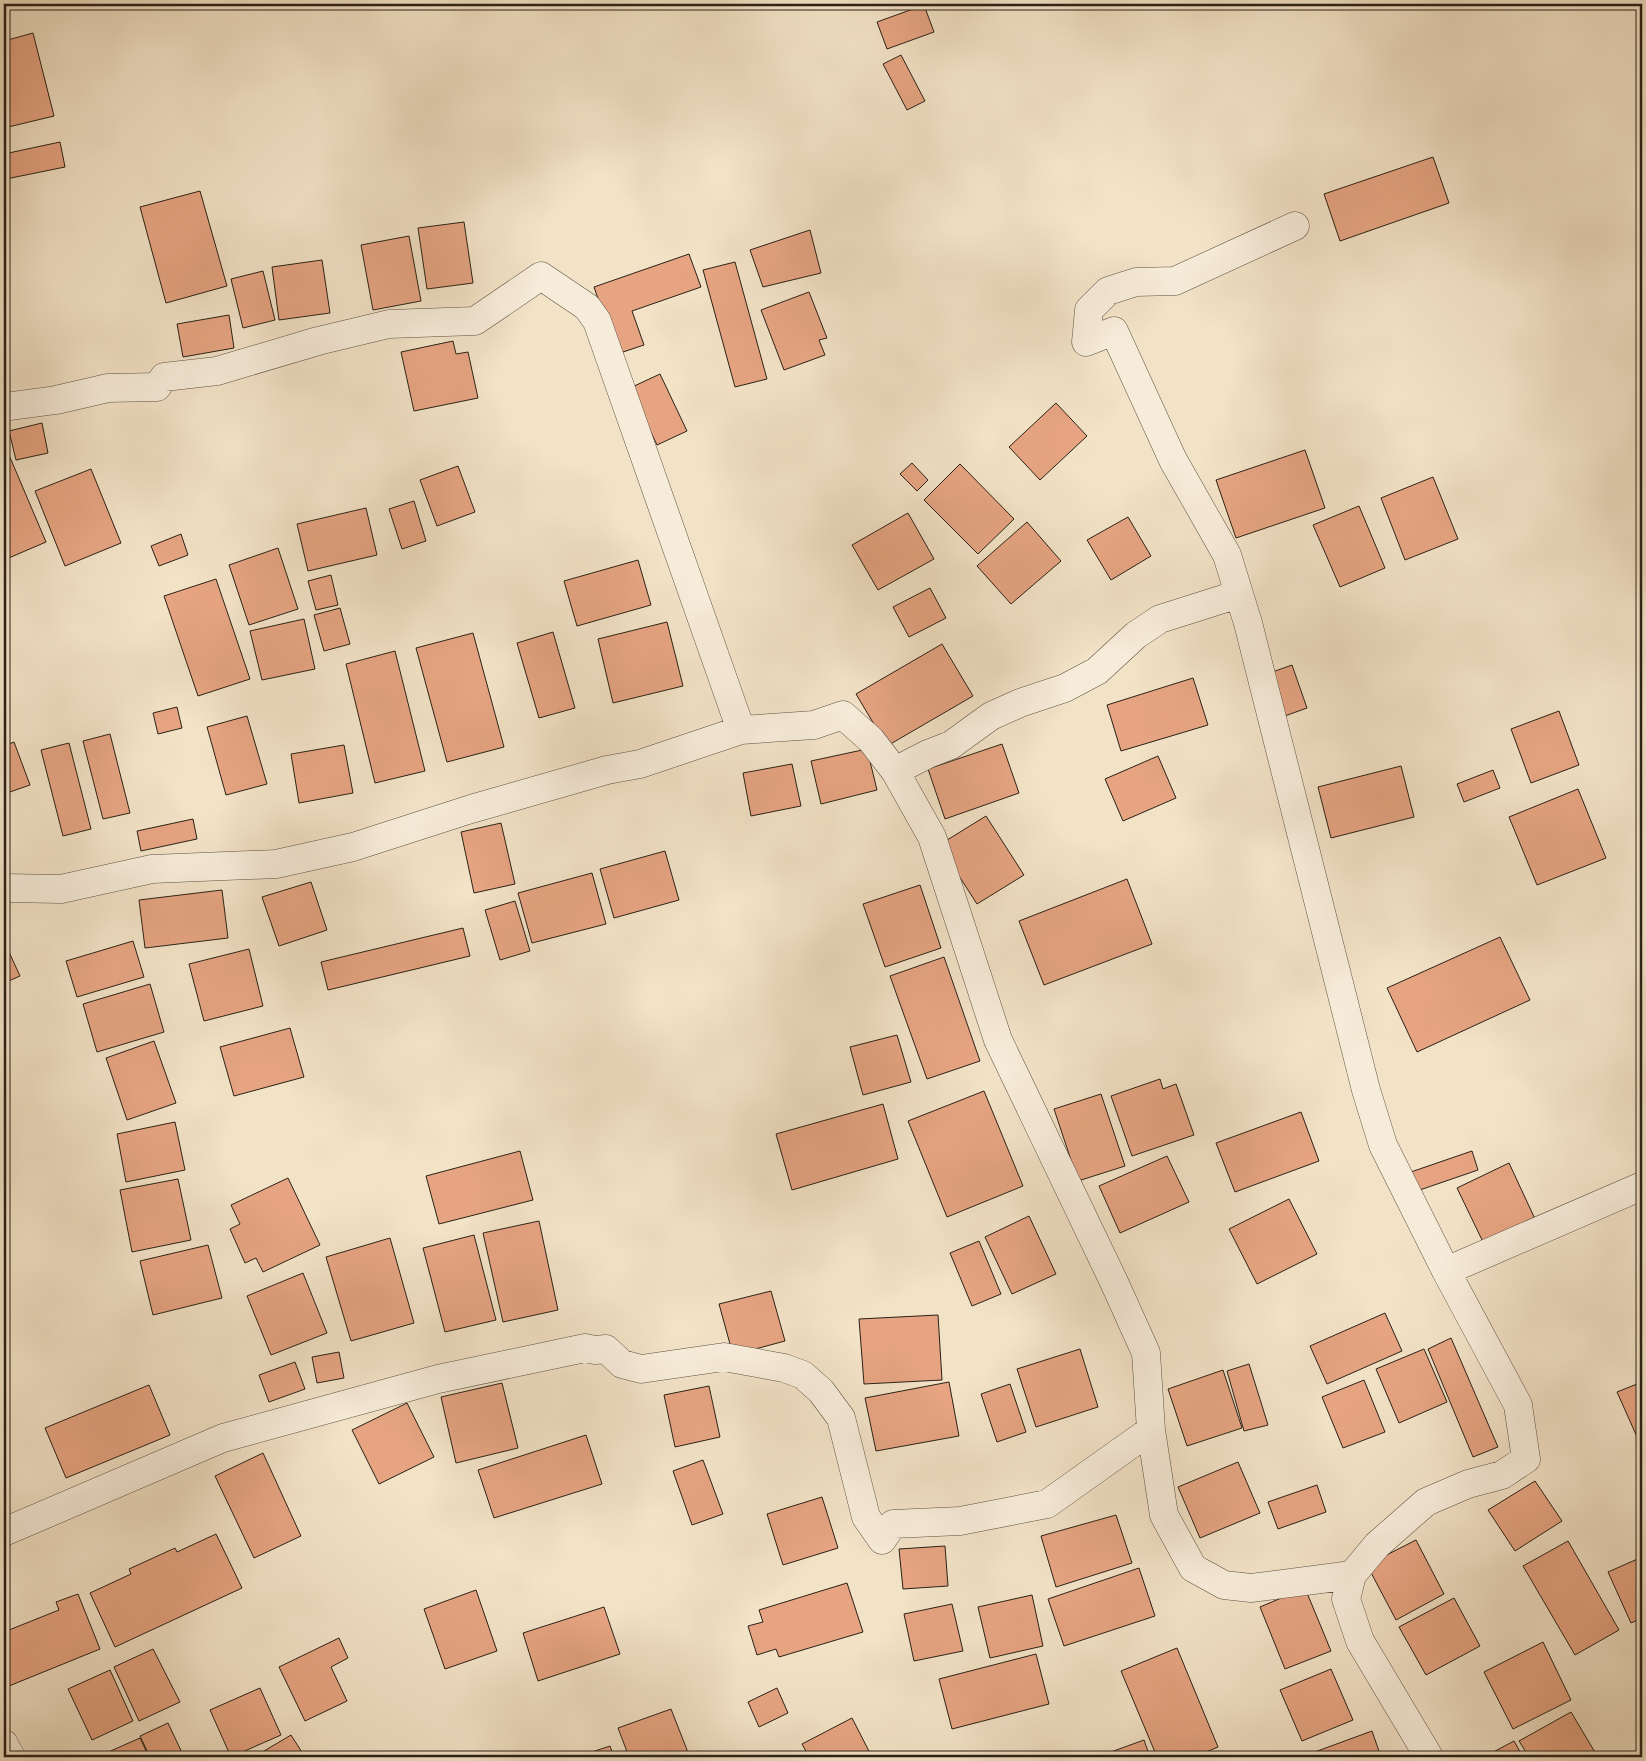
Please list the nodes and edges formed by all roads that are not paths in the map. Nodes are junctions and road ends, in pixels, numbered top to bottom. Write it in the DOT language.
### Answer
graph roads {
  1 [pos="1295,226"];
  2 [pos="4,407"];
  3 [pos="1239,594"];
  4 [pos="741,730"];
  5 [pos="895,771"];
  6 [pos="4,888"];
  7 [pos="1642,1186"];
  8 [pos="1446,1271"];
  9 [pos="1150,1430"];
  10 [pos="4,1532"];
  11 [pos="1352,1575"];
  12 [pos="4,1744"];
  13 [pos="11,1757"];
  14 [pos="1428,1757"];
  1 -- 3 [label="street"];
  2 -- 4 [label="street"];
  3 -- 5 [label="street"];
  3 -- 8 [label="street"];
  4 -- 5 [label="street"];
  4 -- 6 [label="street"];
  5 -- 9 [label="street"];
  7 -- 8 [label="street"];
  8 -- 11 [label="street"];
  9 -- 10 [label="street"];
  9 -- 11 [label="street"];
  11 -- 14 [label="street"];
  12 -- 13 [label="street"];
}
